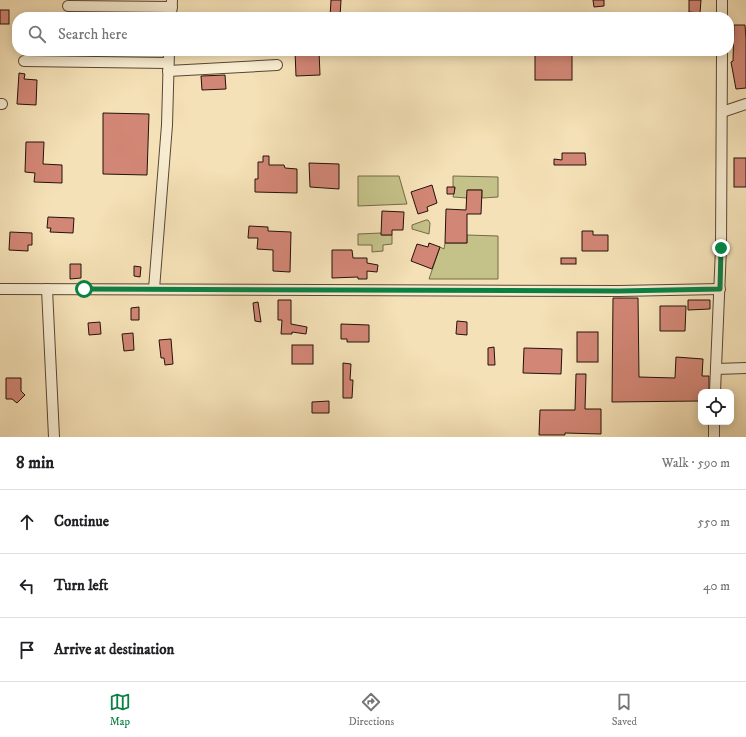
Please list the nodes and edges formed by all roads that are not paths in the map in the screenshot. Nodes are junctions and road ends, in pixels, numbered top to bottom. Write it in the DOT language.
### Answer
graph roads {
  1 [pos="722,0"];
  2 [pos="68,6"];
  3 [pos="172,8"];
  4 [pos="722,12"];
  5 [pos="169,56"];
  6 [pos="722,56"];
  7 [pos="24,61"];
  8 [pos="277,65"];
  9 [pos="168,67"];
  10 [pos="746,104"];
  11 [pos="722,112"];
  12 [pos="0,289"];
  13 [pos="47,289"];
  14 [pos="154,289"];
  15 [pos="720,289"];
  16 [pos="746,368"];
  17 [pos="716,369"];
  18 [pos="715,389"];
  19 [pos="714,425"];
  20 [pos="54,437"];
  21 [pos="714,437"];
  1 -- 4 [label="street"];
  2 -- 3 [label="street"];
  5 -- 9 [label="street"];
  6 -- 11 [label="street"];
  7 -- 9 [label="street"];
  8 -- 9 [label="street"];
  9 -- 14 [label="street"];
  10 -- 11 [label="street"];
  11 -- 15 [label="street"];
  12 -- 13 [label="street"];
  13 -- 14 [label="street"];
  13 -- 20 [label="street"];
  14 -- 15 [label="street"];
  15 -- 17 [label="street"];
  16 -- 17 [label="street"];
  17 -- 18 [label="street"];
  19 -- 21 [label="street"];
}
